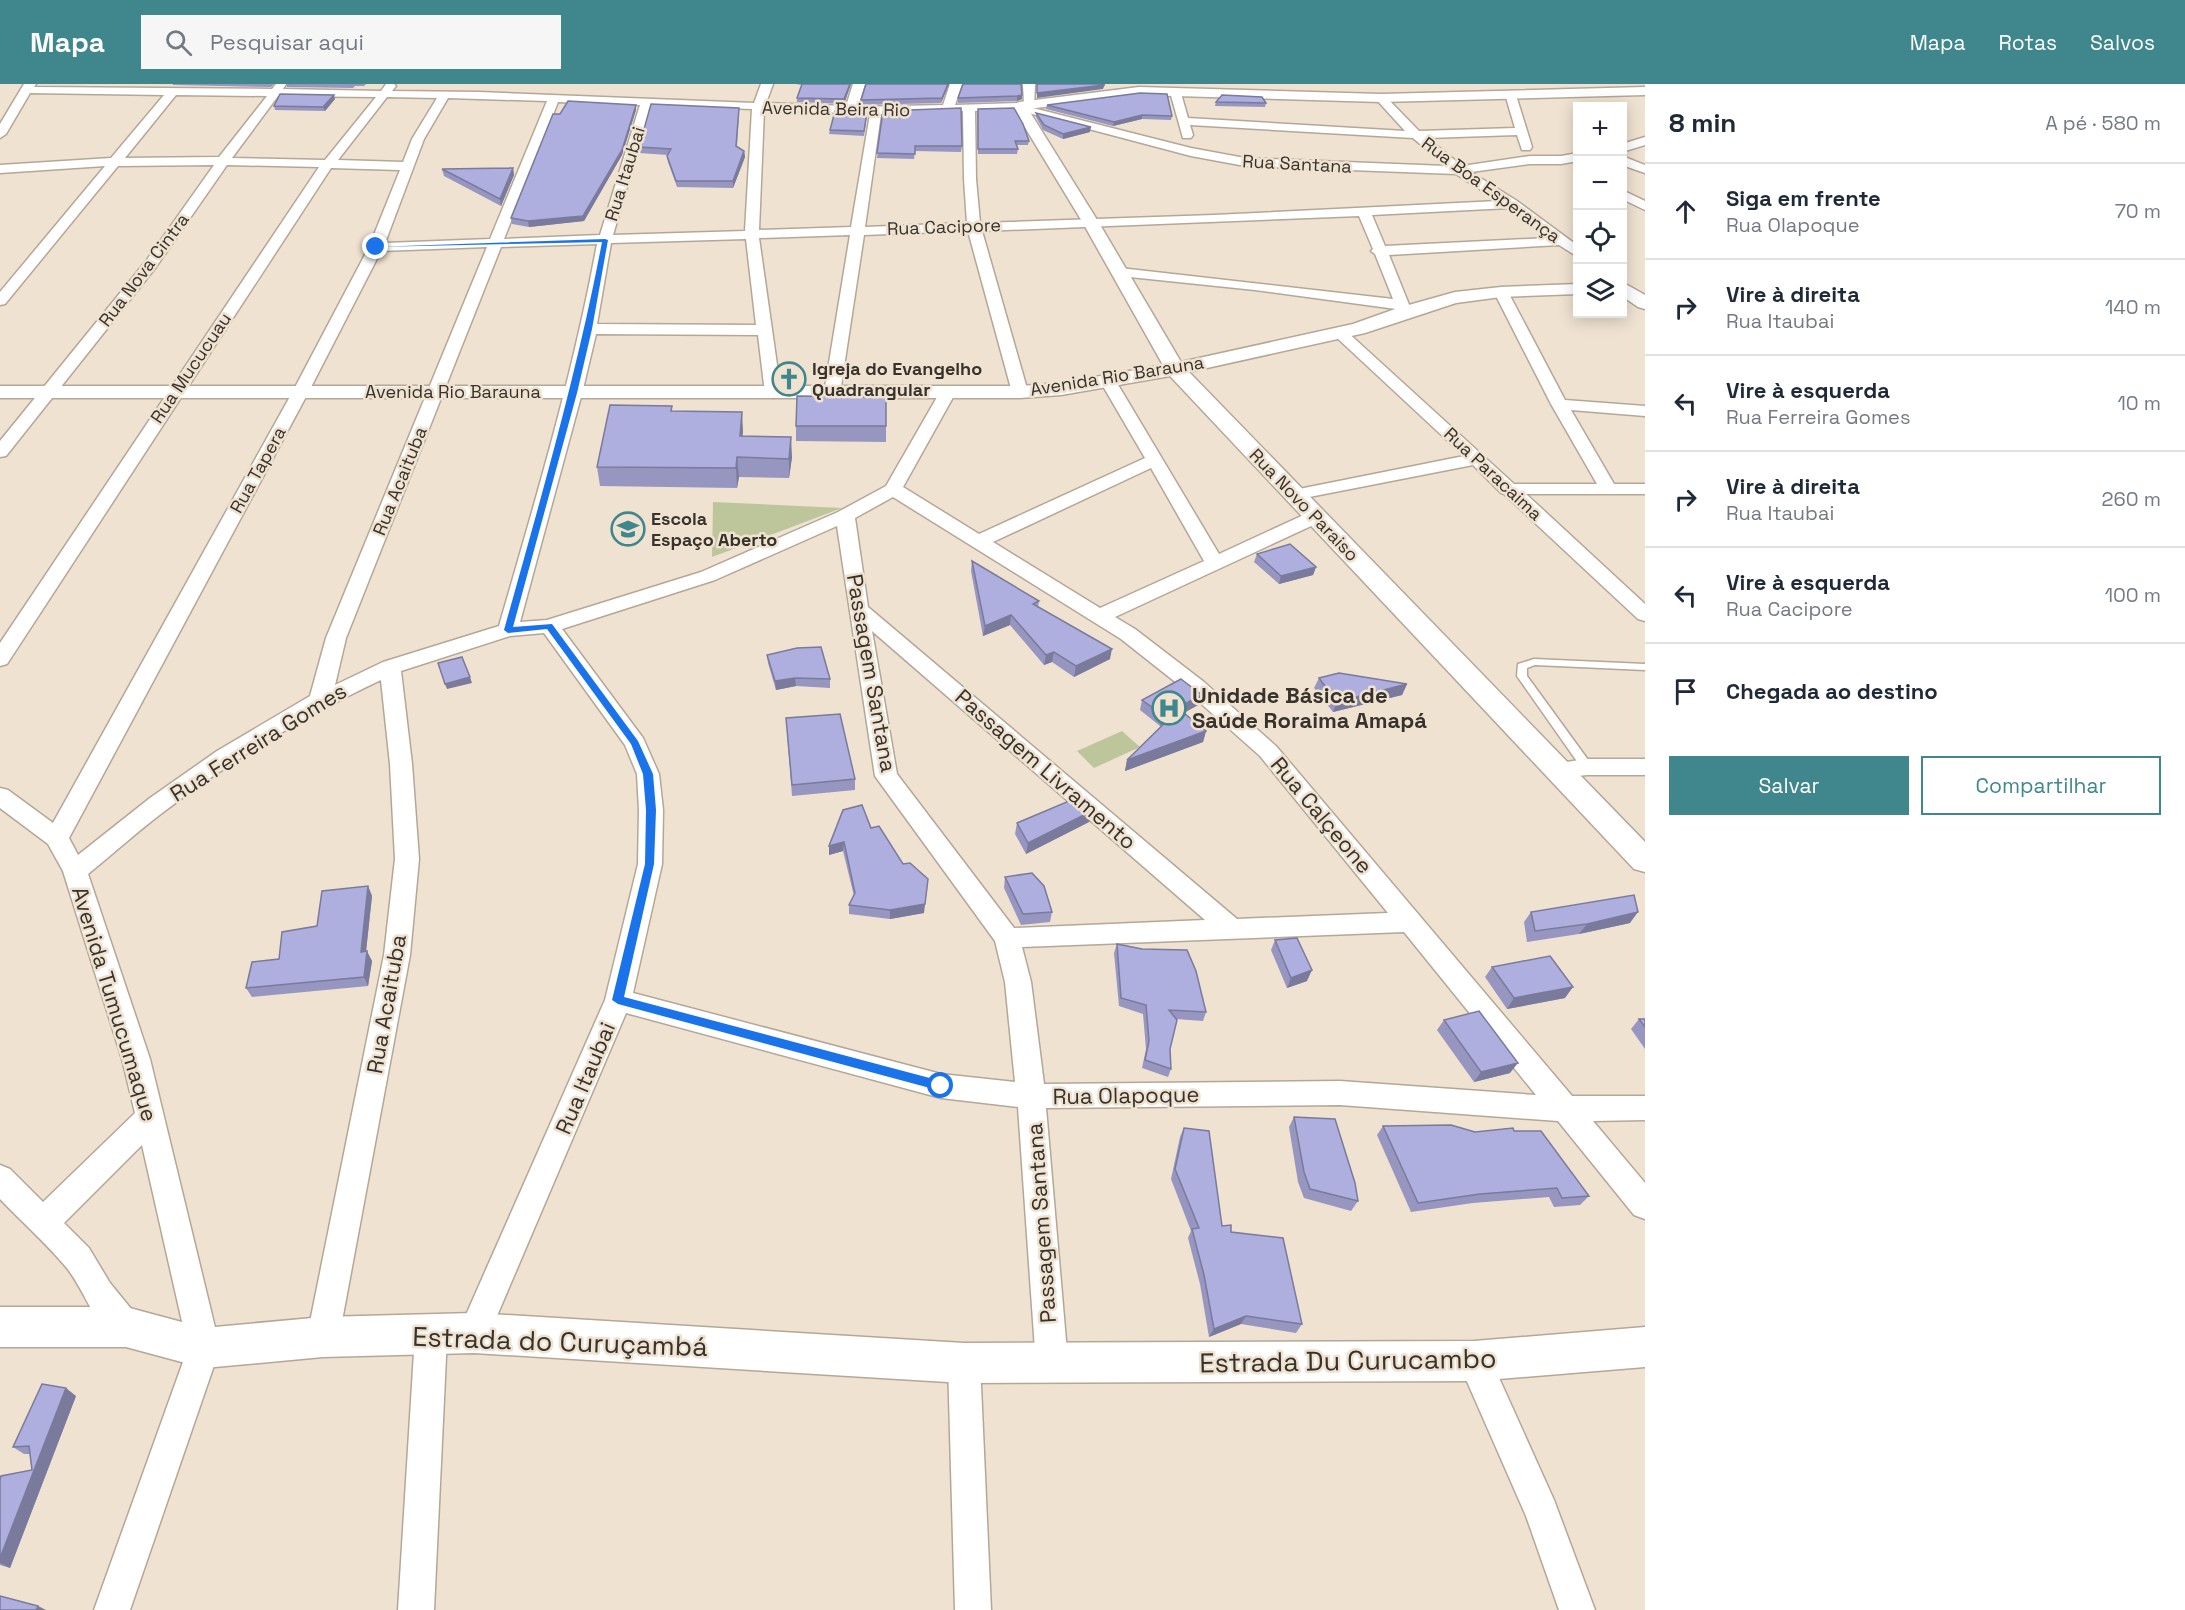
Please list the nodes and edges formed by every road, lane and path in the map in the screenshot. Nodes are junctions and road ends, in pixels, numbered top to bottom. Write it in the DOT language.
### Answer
graph roads {
  1 [pos="209,84"];
  2 [pos="486,84"];
  3 [pos="577,84"];
  4 [pos="767,84"];
  5 [pos="858,84"];
  6 [pos="956,84"];
  7 [pos="1029,84"];
  8 [pos="47,87"];
  9 [pos="149,88"];
  10 [pos="278,89"];
  11 [pos="387,89"];
  12 [pos="1645,91"];
  13 [pos="1176,92"];
  14 [pos="22,93"];
  15 [pos="172,93"];
  16 [pos="200,93"];
  17 [pos="1511,94"];
  18 [pos="444,95"];
  19 [pos="479,95"];
  20 [pos="561,98"];
  21 [pos="1381,98"];
  22 [pos="658,100"];
  23 [pos="1024,106"];
  24 [pos="758,108"];
  25 [pos="969,109"];
  26 [pos="851,110"];
  27 [pos="948,110"];
  28 [pos="876,111"];
  29 [pos="1184,120"];
  30 [pos="1520,131"];
  31 [pos="0,133"];
  32 [pos="1416,135"];
  33 [pos="1645,141"];
  34 [pos="1627,147"];
  35 [pos="1627,148"];
  36 [pos="1645,150"];
  37 [pos="1191,152"];
  38 [pos="1573,158"];
  39 [pos="1530,160"];
  40 [pos="1561,160"];
  41 [pos="223,161"];
  42 [pos="116,162"];
  43 [pos="1627,162"];
  44 [pos="327,165"];
  45 [pos="408,166"];
  46 [pos="1573,167"];
  47 [pos="0,170"];
  48 [pos="1459,170"];
  49 [pos="1645,170"];
  50 [pos="1627,196"];
  51 [pos="1512,204"];
  52 [pos="1645,207"];
  53 [pos="1365,213"];
  54 [pos="1091,223"];
  55 [pos="974,226"];
  56 [pos="858,230"];
  57 [pos="752,236"];
  58 [pos="605,240"];
  59 [pos="1560,241"];
  60 [pos="494,244"];
  61 [pos="376,247"];
  62 [pos="1573,250"];
  63 [pos="1378,251"];
  64 [pos="1120,272"];
  65 [pos="1573,289"];
  66 [pos="1627,289"];
  67 [pos="1501,292"];
  68 [pos="0,301"];
  69 [pos="1645,303"];
  70 [pos="1403,309"];
  71 [pos="589,329"];
  72 [pos="765,330"];
  73 [pos="1340,333"];
  74 [pos="1175,369"];
  75 [pos="1107,381"];
  76 [pos="437,391"];
  77 [pos="0,392"];
  78 [pos="49,392"];
  79 [pos="176,392"];
  80 [pos="948,392"];
  81 [pos="1020,392"];
  82 [pos="300,393"];
  83 [pos="574,393"];
  84 [pos="773,393"];
  85 [pos="832,393"];
  86 [pos="1559,404"];
  87 [pos="1645,411"];
  88 [pos="0,452"];
  89 [pos="1474,459"];
  90 [pos="1154,460"];
  91 [pos="1608,488"];
  92 [pos="894,489"];
  93 [pos="1507,489"];
  94 [pos="1645,489"];
  95 [pos="1294,495"];
  96 [pos="845,516"];
  97 [pos="1315,517"];
  98 [pos="980,541"];
  99 [pos="1216,564"];
  100 [pos="860,610"];
  101 [pos="1645,615"];
  102 [pos="1100,616"];
  103 [pos="549,626"];
  104 [pos="508,630"];
  105 [pos="0,659"];
  106 [pos="390,666"];
  107 [pos="1645,667"];
  108 [pos="320,700"];
  109 [pos="1587,767"];
  110 [pos="1645,767"];
  111 [pos="1560,770"];
  112 [pos="0,796"];
  113 [pos="57,838"];
  114 [pos="1645,861"];
  115 [pos="75,871"];
  116 [pos="1412,922"];
  117 [pos="1232,929"];
  118 [pos="1007,938"];
  119 [pos="618,1000"];
  120 [pos="1031,1096"];
  121 [pos="1645,1108"];
  122 [pos="1564,1109"];
  123 [pos="150,1117"];
  124 [pos="0,1179"];
  125 [pos="1645,1205"];
  126 [pos="44,1222"];
  127 [pos="0,1327"];
  128 [pos="126,1327"];
  129 [pos="474,1333"];
  130 [pos="430,1336"];
  131 [pos="323,1337"];
  132 [pos="1645,1347"];
  133 [pos="204,1348"];
  134 [pos="1474,1361"];
  135 [pos="964,1363"];
  136 [pos="1052,1364"];
  137 [pos="112,1610"];
  138 [pos="416,1610"];
  139 [pos="973,1610"];
  140 [pos="1577,1610"];
  1 -- 16 [label="street"];
  2 -- 19 [label="street"];
  3 -- 20 [label="street, Rua Acaituba"];
  4 -- 24 [label="street"];
  5 -- 26 [label="street"];
  6 -- 27 [label="street"];
  7 -- 23 [label="street"];
  8 -- 9 [label="street, Avenida Beira Rio"];
  8 -- 14 [label="street, Avenida Beira Rio"];
  9 -- 15 [label="street, Avenida Beira Rio"];
  10 -- 11 [label="street, Avenida Beira Rio"];
  10 -- 16 [label="street, Avenida Beira Rio"];
  10 -- 41 [label="street, Rua Nova Cintra"];
  11 -- 18 [label="street, Avenida Beira Rio"];
  11 -- 44 [label="street, Rua Mucucuau"];
  12 -- 17 [label="street, Avenida Beira Rio"];
  13 -- 21 [label="street, Avenida Beira Rio"];
  13 -- 23 [label="street, Avenida Beira Rio"];
  13 -- 29 [label="street"];
  14 -- 31 [label="street"];
  15 -- 16 [label="street, Avenida Beira Rio"];
  15 -- 42 [label="street"];
  17 -- 21 [label="street, Avenida Beira Rio"];
  17 -- 30 [label="street"];
  18 -- 19 [label="street, Avenida Beira Rio"];
  18 -- 45 [label="street, Rua Tapera"];
  19 -- 20 [label="street, Avenida Beira Rio"];
  20 -- 22 [label="street, Avenida Beira Rio"];
  20 -- 60 [label="street, Rua Acaituba"];
  21 -- 32 [label="street, Rua Boa Esperança"];
  22 -- 24 [label="street, Avenida Beira Rio"];
  22 -- 58 [label="street, Rua Itaubai"];
  23 -- 25 [label="street, Avenida Beira Rio"];
  23 -- 37 [label="street, Rua Santana"];
  23 -- 54 [label="street, Rua Novo Paraiso"];
  24 -- 26 [label="street, Avenida Beira Rio"];
  24 -- 57 [label="street"];
  25 -- 27 [label="street, Avenida Beira Rio"];
  25 -- 55 [label="street"];
  26 -- 28 [label="street, Avenida Beira Rio"];
  27 -- 28 [label="street, Avenida Beira Rio"];
  28 -- 56 [label="street"];
  29 -- 32 [label="street"];
  29 -- 37 [label="street"];
  30 -- 32 [label="street"];
  30 -- 39 [label="street"];
  32 -- 48 [label="street, Rua Boa Esperança"];
  33 -- 34 [label="street"];
  35 -- 36 [label="street"];
  37 -- 48 [label="street, Rua Santana"];
  38 -- 40 [label="street, Rua Santana"];
  39 -- 40 [label="street, Rua Santana"];
  39 -- 48 [label="street, Rua Santana"];
  40 -- 46 [label="street"];
  41 -- 42 [label="street"];
  41 -- 44 [label="street"];
  41 -- 78 [label="street, Rua Nova Cintra"];
  42 -- 47 [label="street"];
  42 -- 68 [label="street"];
  43 -- 49 [label="street"];
  44 -- 45 [label="street"];
  44 -- 79 [label="street, Rua Mucucuau"];
  45 -- 61 [label="street, Rua Tapera"];
  48 -- 51 [label="street, Rua Boa Esperança"];
  50 -- 52 [label="street"];
  51 -- 53 [label="street, Rua Cacipore"];
  51 -- 59 [label="street, Rua Boa Esperança"];
  53 -- 54 [label="street, Rua Cacipore"];
  53 -- 63 [label="street"];
  54 -- 55 [label="street, Rua Cacipore"];
  54 -- 64 [label="street, Rua Novo Paraiso"];
  55 -- 56 [label="street, Rua Cacipore"];
  55 -- 81 [label="street"];
  56 -- 57 [label="street, Rua Cacipore"];
  56 -- 85 [label="street"];
  57 -- 58 [label="street, Rua Cacipore"];
  57 -- 72 [label="street"];
  58 -- 60 [label="street, Rua Cacipore"];
  58 -- 71 [label="street, Rua Itaubai"];
  59 -- 62 [label="street, Rua Boa Esperança"];
  59 -- 63 [label="street"];
  60 -- 61 [label="street, Rua Cacipore"];
  60 -- 76 [label="street, Rua Acaituba"];
  61 -- 82 [label="street, Rua Tapera"];
  63 -- 70 [label="street"];
  64 -- 70 [label="street"];
  64 -- 74 [label="street, Rua Novo Paraiso"];
  65 -- 67 [label="street, Avenida Rio Barauna"];
  66 -- 69 [label="street"];
  67 -- 70 [label="street, Avenida Rio Barauna"];
  67 -- 86 [label="street"];
  70 -- 73 [label="street, Avenida Rio Barauna"];
  71 -- 72 [label="street"];
  71 -- 83 [label="street, Rua Itaubai"];
  72 -- 84 [label="street"];
  73 -- 74 [label="street, Avenida Rio Barauna"];
  73 -- 89 [label="street, Rua Paracaima"];
  74 -- 75 [label="street, Avenida Rio Barauna"];
  74 -- 95 [label="street, Rua Novo Paraiso"];
  75 -- 81 [label="street, Avenida Rio Barauna"];
  75 -- 90 [label="street"];
  76 -- 82 [label="street, Avenida Rio Barauna"];
  76 -- 83 [label="street, Avenida Rio Barauna"];
  76 -- 108 [label="street, Rua Acaituba"];
  77 -- 78 [label="street, Avenida Rio Barauna"];
  78 -- 79 [label="street, Avenida Rio Barauna"];
  78 -- 88 [label="street, Rua Nova Cintra"];
  79 -- 82 [label="street, Avenida Rio Barauna"];
  79 -- 105 [label="street, Rua Mucucuau"];
  80 -- 81 [label="street, Avenida Rio Barauna"];
  80 -- 85 [label="street, Avenida Rio Barauna"];
  80 -- 92 [label="street"];
  82 -- 113 [label="street, Rua Tapera"];
  83 -- 84 [label="street, Avenida Rio Barauna"];
  83 -- 104 [label="street, Rua Itaubai"];
  84 -- 85 [label="street, Avenida Rio Barauna"];
  86 -- 87 [label="street"];
  86 -- 91 [label="street"];
  89 -- 93 [label="street, Rua Paracaima"];
  89 -- 95 [label="street"];
  90 -- 98 [label="street"];
  90 -- 99 [label="street"];
  91 -- 93 [label="street"];
  91 -- 94 [label="street"];
  92 -- 96 [label="street, Rua Ferreira Gomes"];
  92 -- 98 [label="street, Rua Calçeone"];
  93 -- 101 [label="street, Rua Paracaima"];
  95 -- 97 [label="street, Rua Novo Paraiso"];
  96 -- 100 [label="street, Passagem Santana"];
  96 -- 103 [label="street, Rua Ferreira Gomes"];
  97 -- 99 [label="street"];
  97 -- 111 [label="street, Rua Novo Paraiso"];
  98 -- 102 [label="street, Rua Calçeone"];
  99 -- 102 [label="street"];
  100 -- 117 [label="street, Passagem Livramento"];
  100 -- 118 [label="street, Passagem Santana"];
  102 -- 116 [label="street, Rua Calçeone"];
  103 -- 104 [label="street, Rua Ferreira Gomes"];
  103 -- 119 [label="street, Rua Itaubai"];
  104 -- 106 [label="street, Rua Ferreira Gomes"];
  106 -- 108 [label="street, Rua Ferreira Gomes"];
  106 -- 131 [label="street, Rua Acaituba"];
  107 -- 109 [label="lane"];
  108 -- 115 [label="street, Rua Ferreira Gomes"];
  109 -- 110 [label="street"];
  109 -- 111 [label="street"];
  111 -- 114 [label="street, Rua Novo Paraiso"];
  112 -- 113 [label="street, Avenida Tumucumaque"];
  113 -- 115 [label="street, Avenida Tumucumaque"];
  115 -- 123 [label="street, Avenida Tumucumaque"];
  116 -- 117 [label="street"];
  116 -- 122 [label="street, Rua Calçeone"];
  117 -- 118 [label="street"];
  118 -- 120 [label="street, Passagem Santana"];
  119 -- 120 [label="street, Rua Olapoque"];
  119 -- 129 [label="street, Rua Itaubai"];
  120 -- 122 [label="street, Rua Olapoque"];
  120 -- 136 [label="street, Passagem Santana"];
  121 -- 122 [label="street, Rua Olapoque"];
  122 -- 125 [label="street, Rua Calçeone"];
  123 -- 126 [label="street"];
  123 -- 133 [label="street, Avenida Tumucumaque"];
  124 -- 126 [label="street"];
  126 -- 128 [label="street"];
  127 -- 128 [label="street, Estrada do Curuçambá"];
  128 -- 133 [label="street, Estrada do Curuçambá"];
  129 -- 130 [label="street, Estrada do Curuçambá"];
  129 -- 135 [label="street, Estrada do Curuçambá"];
  130 -- 131 [label="street, Estrada do Curuçambá"];
  130 -- 138 [label="street"];
  131 -- 133 [label="street, Estrada do Curuçambá"];
  132 -- 134 [label="street, Estrada Du Curucambo"];
  133 -- 137 [label="street"];
  134 -- 136 [label="street, Estrada Du Curucambo"];
  134 -- 140 [label="street"];
  135 -- 136 [label="street, Estrada do Curuçambá"];
  135 -- 139 [label="street"];
}
